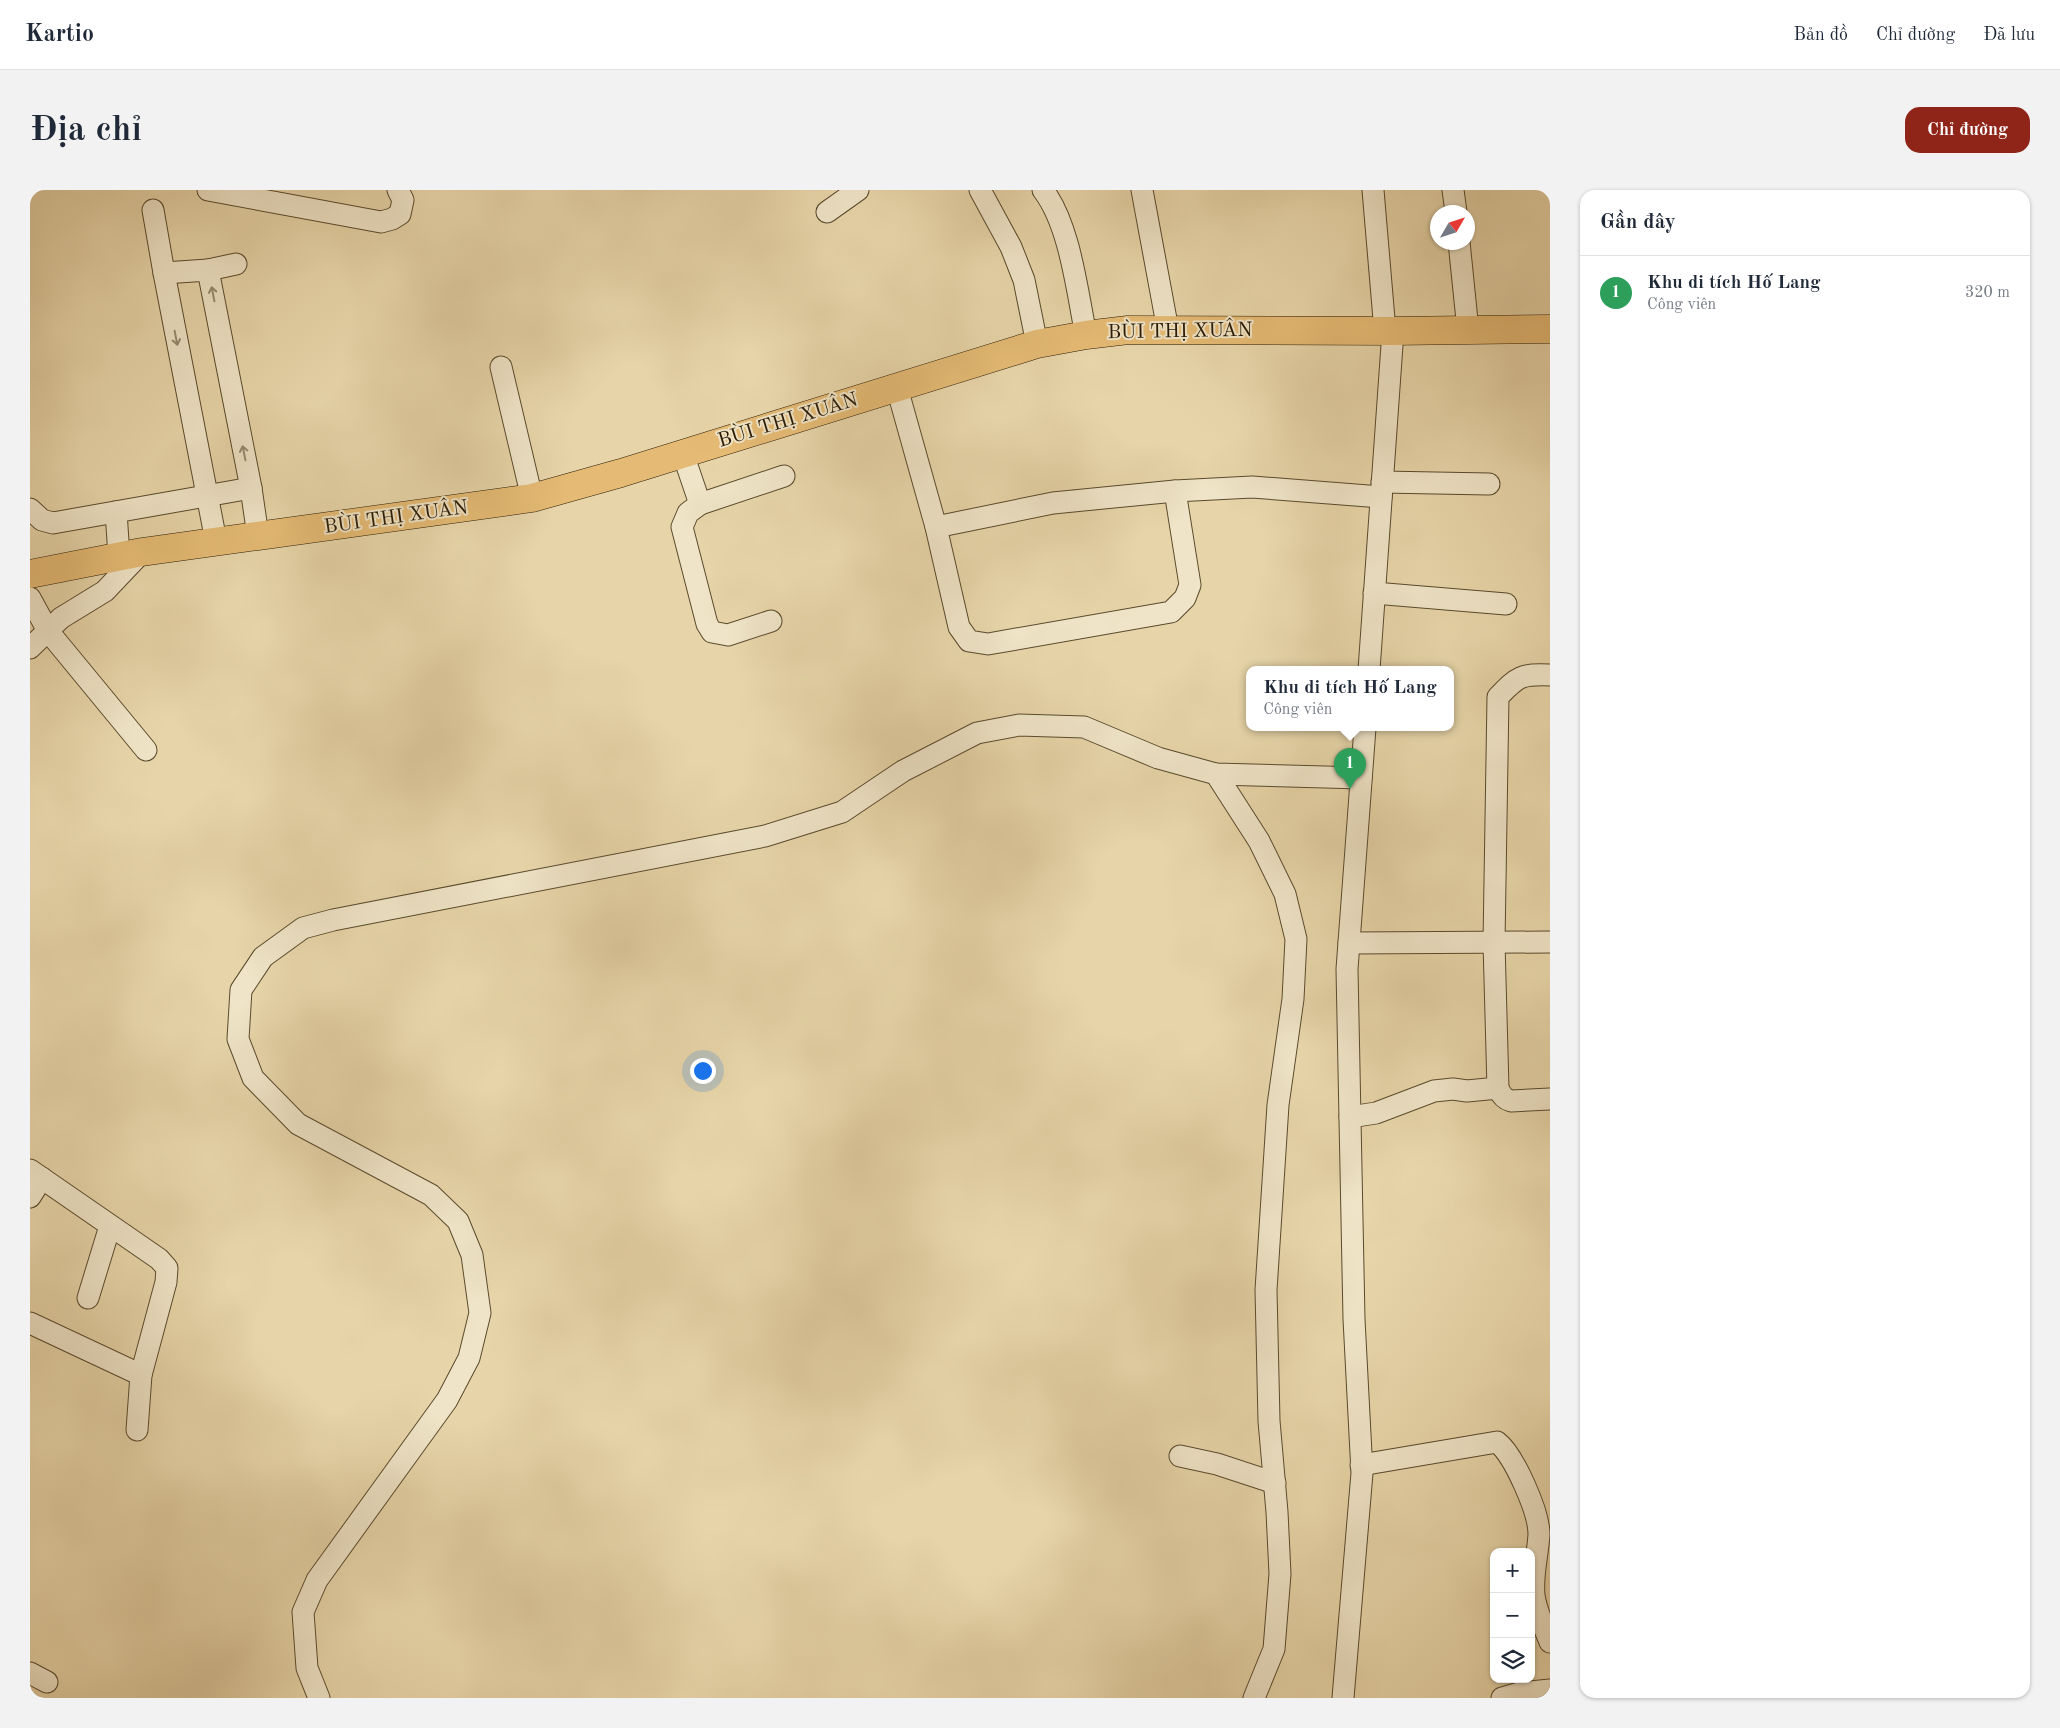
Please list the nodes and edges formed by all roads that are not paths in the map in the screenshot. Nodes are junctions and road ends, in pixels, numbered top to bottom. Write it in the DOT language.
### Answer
graph roads {
  1 [pos="398,190"];
  2 [pos="858,190"];
  3 [pos="980,190"];
  4 [pos="1142,190"];
  5 [pos="1373,190"];
  6 [pos="1453,190"];
  7 [pos="221,191"];
  8 [pos="1052,193"];
  9 [pos="1455,205"];
  10 [pos="154,210"];
  11 [pos="827,212"];
  12 [pos="1460,250"];
  13 [pos="236,264"];
  14 [pos="208,270"];
  15 [pos="164,274"];
  16 [pos="1550,329"];
  17 [pos="1168,330"];
  18 [pos="1468,330"];
  19 [pos="1389,331"];
  20 [pos="1086,335"];
  21 [pos="1037,344"];
  22 [pos="501,368"];
  23 [pos="897,388"];
  24 [pos="683,454"];
  25 [pos="784,476"];
  26 [pos="1489,484"];
  27 [pos="251,488"];
  28 [pos="1382,489"];
  29 [pos="1175,491"];
  30 [pos="207,496"];
  31 [pos="532,498"];
  32 [pos="700,504"];
  33 [pos="30,509"];
  34 [pos="116,512"];
  35 [pos="936,527"];
  36 [pos="258,536"];
  37 [pos="216,542"];
  38 [pos="131,554"];
  39 [pos="30,574"];
  40 [pos="1374,593"];
  41 [pos="30,598"];
  42 [pos="1506,604"];
  43 [pos="772,621"];
  44 [pos="48,630"];
  45 [pos="30,648"];
  46 [pos="1369,666"];
  47 [pos="1550,675"];
  48 [pos="1365,731"];
  49 [pos="146,750"];
  50 [pos="1216,774"];
  51 [pos="1361,778"];
  52 [pos="1550,942"];
  53 [pos="1349,943"];
  54 [pos="1494,943"];
  55 [pos="1498,1088"];
  56 [pos="1550,1099"];
  57 [pos="1350,1117"];
  58 [pos="36,1174"];
  59 [pos="30,1197"];
  60 [pos="110,1226"];
  61 [pos="88,1298"];
  62 [pos="30,1323"];
  63 [pos="141,1375"];
  64 [pos="137,1430"];
  65 [pos="1180,1456"];
  66 [pos="1361,1465"];
  67 [pos="1275,1483"];
  68 [pos="1550,1642"];
  69 [pos="1550,1690"];
  70 [pos="319,1698"];
  71 [pos="1254,1698"];
  72 [pos="1343,1698"];
  73 [pos="1502,1698"];
  1 -- 7 [label="street"];
  2 -- 11 [label="street"];
  3 -- 21 [label="street"];
  4 -- 17 [label="street"];
  5 -- 19 [label="street"];
  6 -- 9 [label="street"];
  8 -- 20 [label="street"];
  10 -- 15 [label="street"];
  12 -- 18 [label="street"];
  13 -- 14 [label="street"];
  14 -- 15 [label="street"];
  27 -- 14 [label="street, one-way"];
  15 -- 30 [label="street, one-way"];
  16 -- 18 [label="main road, BÙI THỊ XUÂN"];
  17 -- 19 [label="main road, BÙI THỊ XUÂN"];
  17 -- 20 [label="main road, BÙI THỊ XUÂN"];
  18 -- 19 [label="main road, BÙI THỊ XUÂN"];
  19 -- 28 [label="street"];
  20 -- 21 [label="main road, BÙI THỊ XUÂN"];
  21 -- 23 [label="main road, BÙI THỊ XUÂN"];
  22 -- 31 [label="street"];
  23 -- 24 [label="main road, BÙI THỊ XUÂN"];
  23 -- 35 [label="street"];
  24 -- 31 [label="main road, BÙI THỊ XUÂN"];
  24 -- 32 [label="street"];
  25 -- 32 [label="street"];
  26 -- 28 [label="street"];
  27 -- 30 [label="street"];
  27 -- 36 [label="street"];
  28 -- 29 [label="street"];
  28 -- 40 [label="street"];
  29 -- 35 [label="street"];
  29 -- 35 [label="street"];
  30 -- 34 [label="street"];
  30 -- 37 [label="street"];
  31 -- 36 [label="main road, BÙI THỊ XUÂN"];
  32 -- 43 [label="street"];
  33 -- 34 [label="street"];
  34 -- 38 [label="street"];
  36 -- 37 [label="main road, BÙI THỊ XUÂN"];
  37 -- 38 [label="main road, BÙI THỊ XUÂN"];
  38 -- 39 [label="main road, BÙI THỊ XUÂN"];
  38 -- 44 [label="street"];
  40 -- 42 [label="street"];
  40 -- 46 [label="street"];
  41 -- 44 [label="street"];
  44 -- 45 [label="street"];
  44 -- 49 [label="street"];
  47 -- 54 [label="street"];
  48 -- 51 [label="street"];
  50 -- 51 [label="street"];
  50 -- 67 [label="street"];
  50 -- 70 [label="street"];
  51 -- 53 [label="street"];
  52 -- 54 [label="street"];
  53 -- 54 [label="street"];
  53 -- 57 [label="street"];
  54 -- 55 [label="street"];
  55 -- 56 [label="street"];
  55 -- 57 [label="street"];
  57 -- 66 [label="street"];
  58 -- 59 [label="street"];
  58 -- 60 [label="street"];
  60 -- 61 [label="street"];
  60 -- 63 [label="street"];
  62 -- 63 [label="street"];
  63 -- 64 [label="street"];
  65 -- 67 [label="street"];
  66 -- 68 [label="street"];
  66 -- 72 [label="street"];
  67 -- 71 [label="street"];
  69 -- 73 [label="street"];
}
